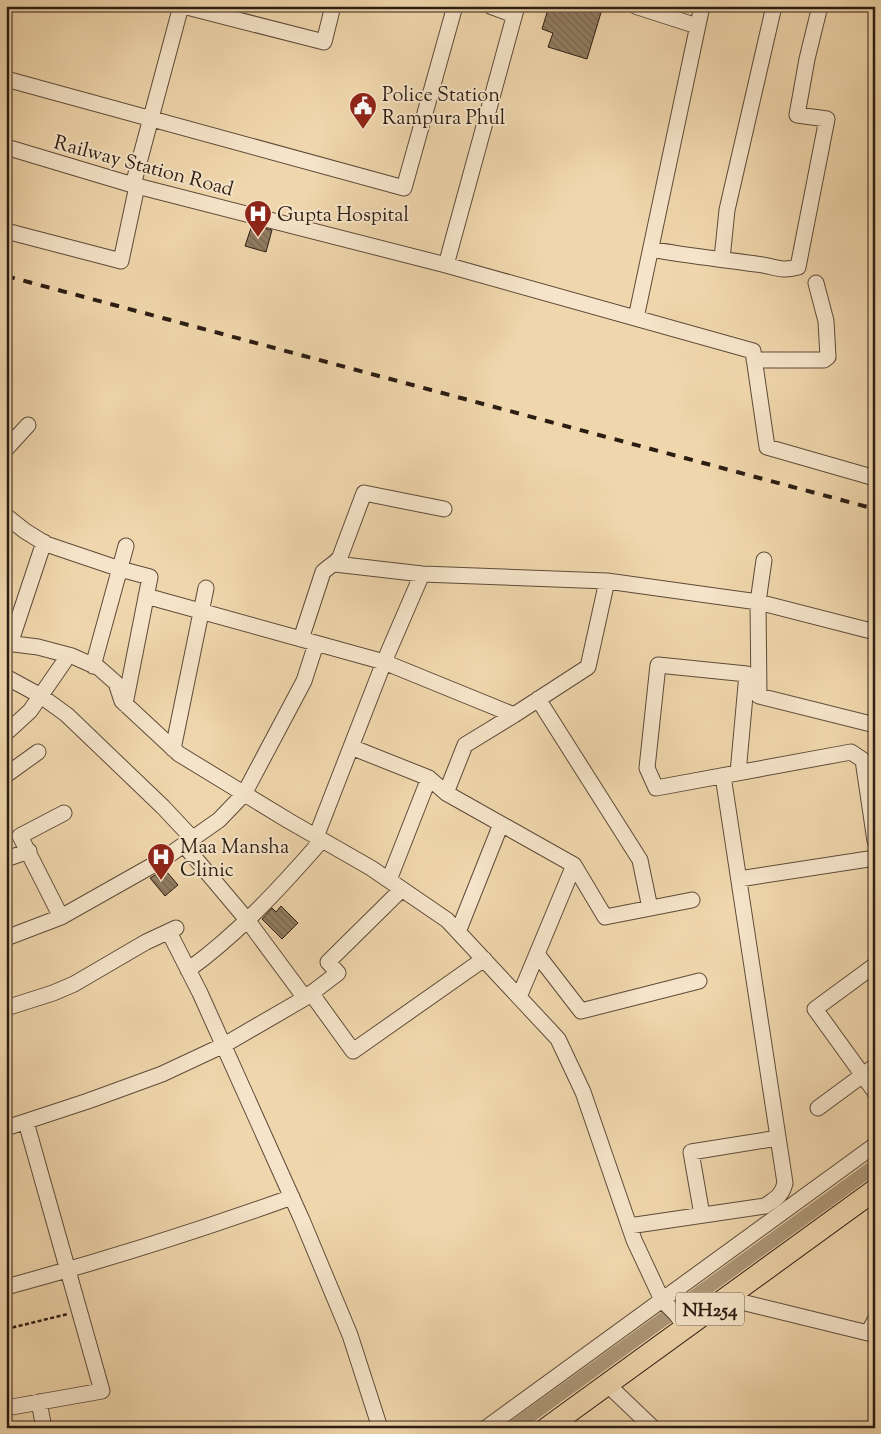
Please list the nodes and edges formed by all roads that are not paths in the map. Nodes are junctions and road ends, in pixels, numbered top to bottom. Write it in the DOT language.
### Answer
graph roads {
  1 [pos="182,6"];
  2 [pos="334,6"];
  3 [pos="455,6"];
  4 [pos="490,6"];
  5 [pos="635,6"];
  6 [pos="702,6"];
  7 [pos="774,6"];
  8 [pos="820,6"];
  9 [pos="516,10"];
  10 [pos="697,26"];
  11 [pos="6,79"];
  12 [pos="150,120"];
  13 [pos="6,147"];
  14 [pos="6,156"];
  15 [pos="133,188"];
  16 [pos="6,231"];
  17 [pos="651,249"];
  18 [pos="722,259"];
  19 [pos="446,265"];
  20 [pos="816,283"];
  21 [pos="636,318"];
  22 [pos="754,360"];
  23 [pos="28,425"];
  24 [pos="6,449"];
  25 [pos="875,478"];
  26 [pos="444,509"];
  27 [pos="6,516"];
  28 [pos="44,542"];
  29 [pos="126,546"];
  30 [pos="764,560"];
  31 [pos="335,564"];
  32 [pos="120,569"];
  33 [pos="422,574"];
  34 [pos="607,581"];
  35 [pos="206,588"];
  36 [pos="146,596"];
  37 [pos="758,602"];
  38 [pos="201,611"];
  39 [pos="875,632"];
  40 [pos="301,639"];
  41 [pos="8,644"];
  42 [pos="316,644"];
  43 [pos="67,655"];
  44 [pos="384,662"];
  45 [pos="93,666"];
  46 [pos="6,677"];
  47 [pos="41,696"];
  48 [pos="538,699"];
  49 [pos="125,704"];
  50 [pos="514,715"];
  51 [pos="875,725"];
  52 [pos="6,733"];
  53 [pos="351,747"];
  54 [pos="173,749"];
  55 [pos="38,752"];
  56 [pos="730,774"];
  57 [pos="6,775"];
  58 [pos="429,778"];
  59 [pos="446,793"];
  60 [pos="244,794"];
  61 [pos="64,813"];
  62 [pos="501,824"];
  63 [pos="319,838"];
  64 [pos="875,841"];
  65 [pos="189,842"];
  66 [pos="29,851"];
  67 [pos="7,856"];
  68 [pos="875,858"];
  69 [pos="574,865"];
  70 [pos="739,880"];
  71 [pos="395,884"];
  72 [pos="692,900"];
  73 [pos="650,908"];
  74 [pos="61,917"];
  75 [pos="248,921"];
  76 [pos="458,932"];
  77 [pos="6,938"];
  78 [pos="537,954"];
  79 [pos="484,959"];
  80 [pos="875,965"];
  81 [pos="188,970"];
  82 [pos="699,982"];
  83 [pos="308,995"];
  84 [pos="519,997"];
  85 [pos="6,1008"];
  86 [pos="224,1045"];
  87 [pos="869,1071"];
  88 [pos="875,1092"];
  89 [pos="818,1108"];
  90 [pos="26,1122"];
  91 [pos="6,1128"];
  92 [pos="778,1138"];
  93 [pos="875,1145"];
  94 [pos="875,1190"];
  95 [pos="292,1197"];
  96 [pos="702,1215"];
  97 [pos="629,1226"];
  98 [pos="68,1270"];
  99 [pos="6,1287"];
  100 [pos="726,1298"];
  101 [pos="663,1301"];
  102 [pos="681,1320"];
  103 [pos="875,1320"];
  104 [pos="607,1384"];
  105 [pos="39,1402"];
  106 [pos="6,1408"];
  107 [pos="44,1428"];
  108 [pos="380,1428"];
  109 [pos="486,1428"];
  110 [pos="547,1428"];
  111 [pos="653,1428"];
  1 -- 2 [label="street"];
  1 -- 12 [label="street"];
  3 -- 12 [label="street"];
  4 -- 9 [label="street"];
  5 -- 10 [label="street"];
  6 -- 10 [label="street"];
  7 -- 18 [label="street"];
  8 -- 18 [label="street"];
  9 -- 19 [label="street"];
  10 -- 17 [label="street"];
  11 -- 12 [label="street"];
  12 -- 15 [label="street"];
  13 -- 15 [label="street, Railway Station Road"];
  14 -- 15 [label="street"];
  15 -- 16 [label="street"];
  15 -- 19 [label="street, Railway Station Road"];
  17 -- 18 [label="street"];
  17 -- 21 [label="street"];
  19 -- 21 [label="street, Railway Station Road"];
  20 -- 22 [label="street"];
  21 -- 22 [label="street, Railway Station Road"];
  22 -- 25 [label="street"];
  23 -- 24 [label="street"];
  26 -- 31 [label="street"];
  27 -- 28 [label="street"];
  28 -- 32 [label="street"];
  28 -- 41 [label="street"];
  29 -- 32 [label="street"];
  30 -- 37 [label="street"];
  31 -- 33 [label="street"];
  31 -- 40 [label="street"];
  32 -- 36 [label="street"];
  32 -- 45 [label="street"];
  33 -- 34 [label="street"];
  33 -- 44 [label="street"];
  34 -- 37 [label="street"];
  34 -- 48 [label="street"];
  35 -- 38 [label="street"];
  36 -- 38 [label="street"];
  36 -- 49 [label="street"];
  37 -- 39 [label="street"];
  37 -- 51 [label="street"];
  38 -- 40 [label="street"];
  38 -- 54 [label="street"];
  40 -- 42 [label="street"];
  41 -- 43 [label="street"];
  42 -- 44 [label="street"];
  42 -- 60 [label="street"];
  43 -- 45 [label="street"];
  43 -- 47 [label="street"];
  44 -- 50 [label="street"];
  44 -- 53 [label="street"];
  45 -- 49 [label="street"];
  46 -- 47 [label="street"];
  47 -- 52 [label="street"];
  47 -- 65 [label="street"];
  48 -- 50 [label="street"];
  48 -- 73 [label="street"];
  49 -- 54 [label="street"];
  50 -- 59 [label="street"];
  53 -- 58 [label="street"];
  53 -- 63 [label="street"];
  54 -- 60 [label="street"];
  55 -- 57 [label="street"];
  56 -- 56 [label="street"];
  56 -- 64 [label="street"];
  56 -- 70 [label="street"];
  58 -- 59 [label="street"];
  58 -- 71 [label="street"];
  59 -- 62 [label="street"];
  60 -- 63 [label="street"];
  60 -- 65 [label="street"];
  61 -- 66 [label="street"];
  62 -- 69 [label="street"];
  62 -- 76 [label="street"];
  63 -- 71 [label="street"];
  63 -- 75 [label="street"];
  65 -- 74 [label="street"];
  65 -- 75 [label="street"];
  66 -- 67 [label="street"];
  66 -- 74 [label="street"];
  68 -- 70 [label="street"];
  69 -- 73 [label="street"];
  69 -- 78 [label="street"];
  70 -- 92 [label="street"];
  71 -- 76 [label="street"];
  71 -- 83 [label="street"];
  72 -- 73 [label="street"];
  74 -- 77 [label="street"];
  75 -- 81 [label="street"];
  75 -- 83 [label="street"];
  76 -- 79 [label="street"];
  78 -- 82 [label="street"];
  78 -- 84 [label="street"];
  79 -- 83 [label="street"];
  79 -- 84 [label="street"];
  80 -- 87 [label="street"];
  81 -- 85 [label="street"];
  81 -- 86 [label="street"];
  83 -- 86 [label="street"];
  84 -- 97 [label="street"];
  86 -- 90 [label="street"];
  86 -- 95 [label="street"];
  87 -- 88 [label="street"];
  87 -- 89 [label="street"];
  90 -- 91 [label="street"];
  90 -- 98 [label="street"];
  92 -- 96 [label="street"];
  92 -- 96 [label="street"];
  93 -- 101 [label="street"];
  94 -- 100 [label="highway, NH254"];
  95 -- 98 [label="street"];
  95 -- 108 [label="street"];
  96 -- 97 [label="street"];
  97 -- 101 [label="street"];
  98 -- 99 [label="street"];
  98 -- 105 [label="street"];
  100 -- 102 [label="highway, NH254"];
  100 -- 103 [label="street"];
  101 -- 102 [label="street"];
  101 -- 109 [label="street"];
  102 -- 104 [label="highway, NH254"];
  104 -- 110 [label="highway, NH254"];
  104 -- 111 [label="street"];
  105 -- 106 [label="street"];
  105 -- 107 [label="street"];
}
